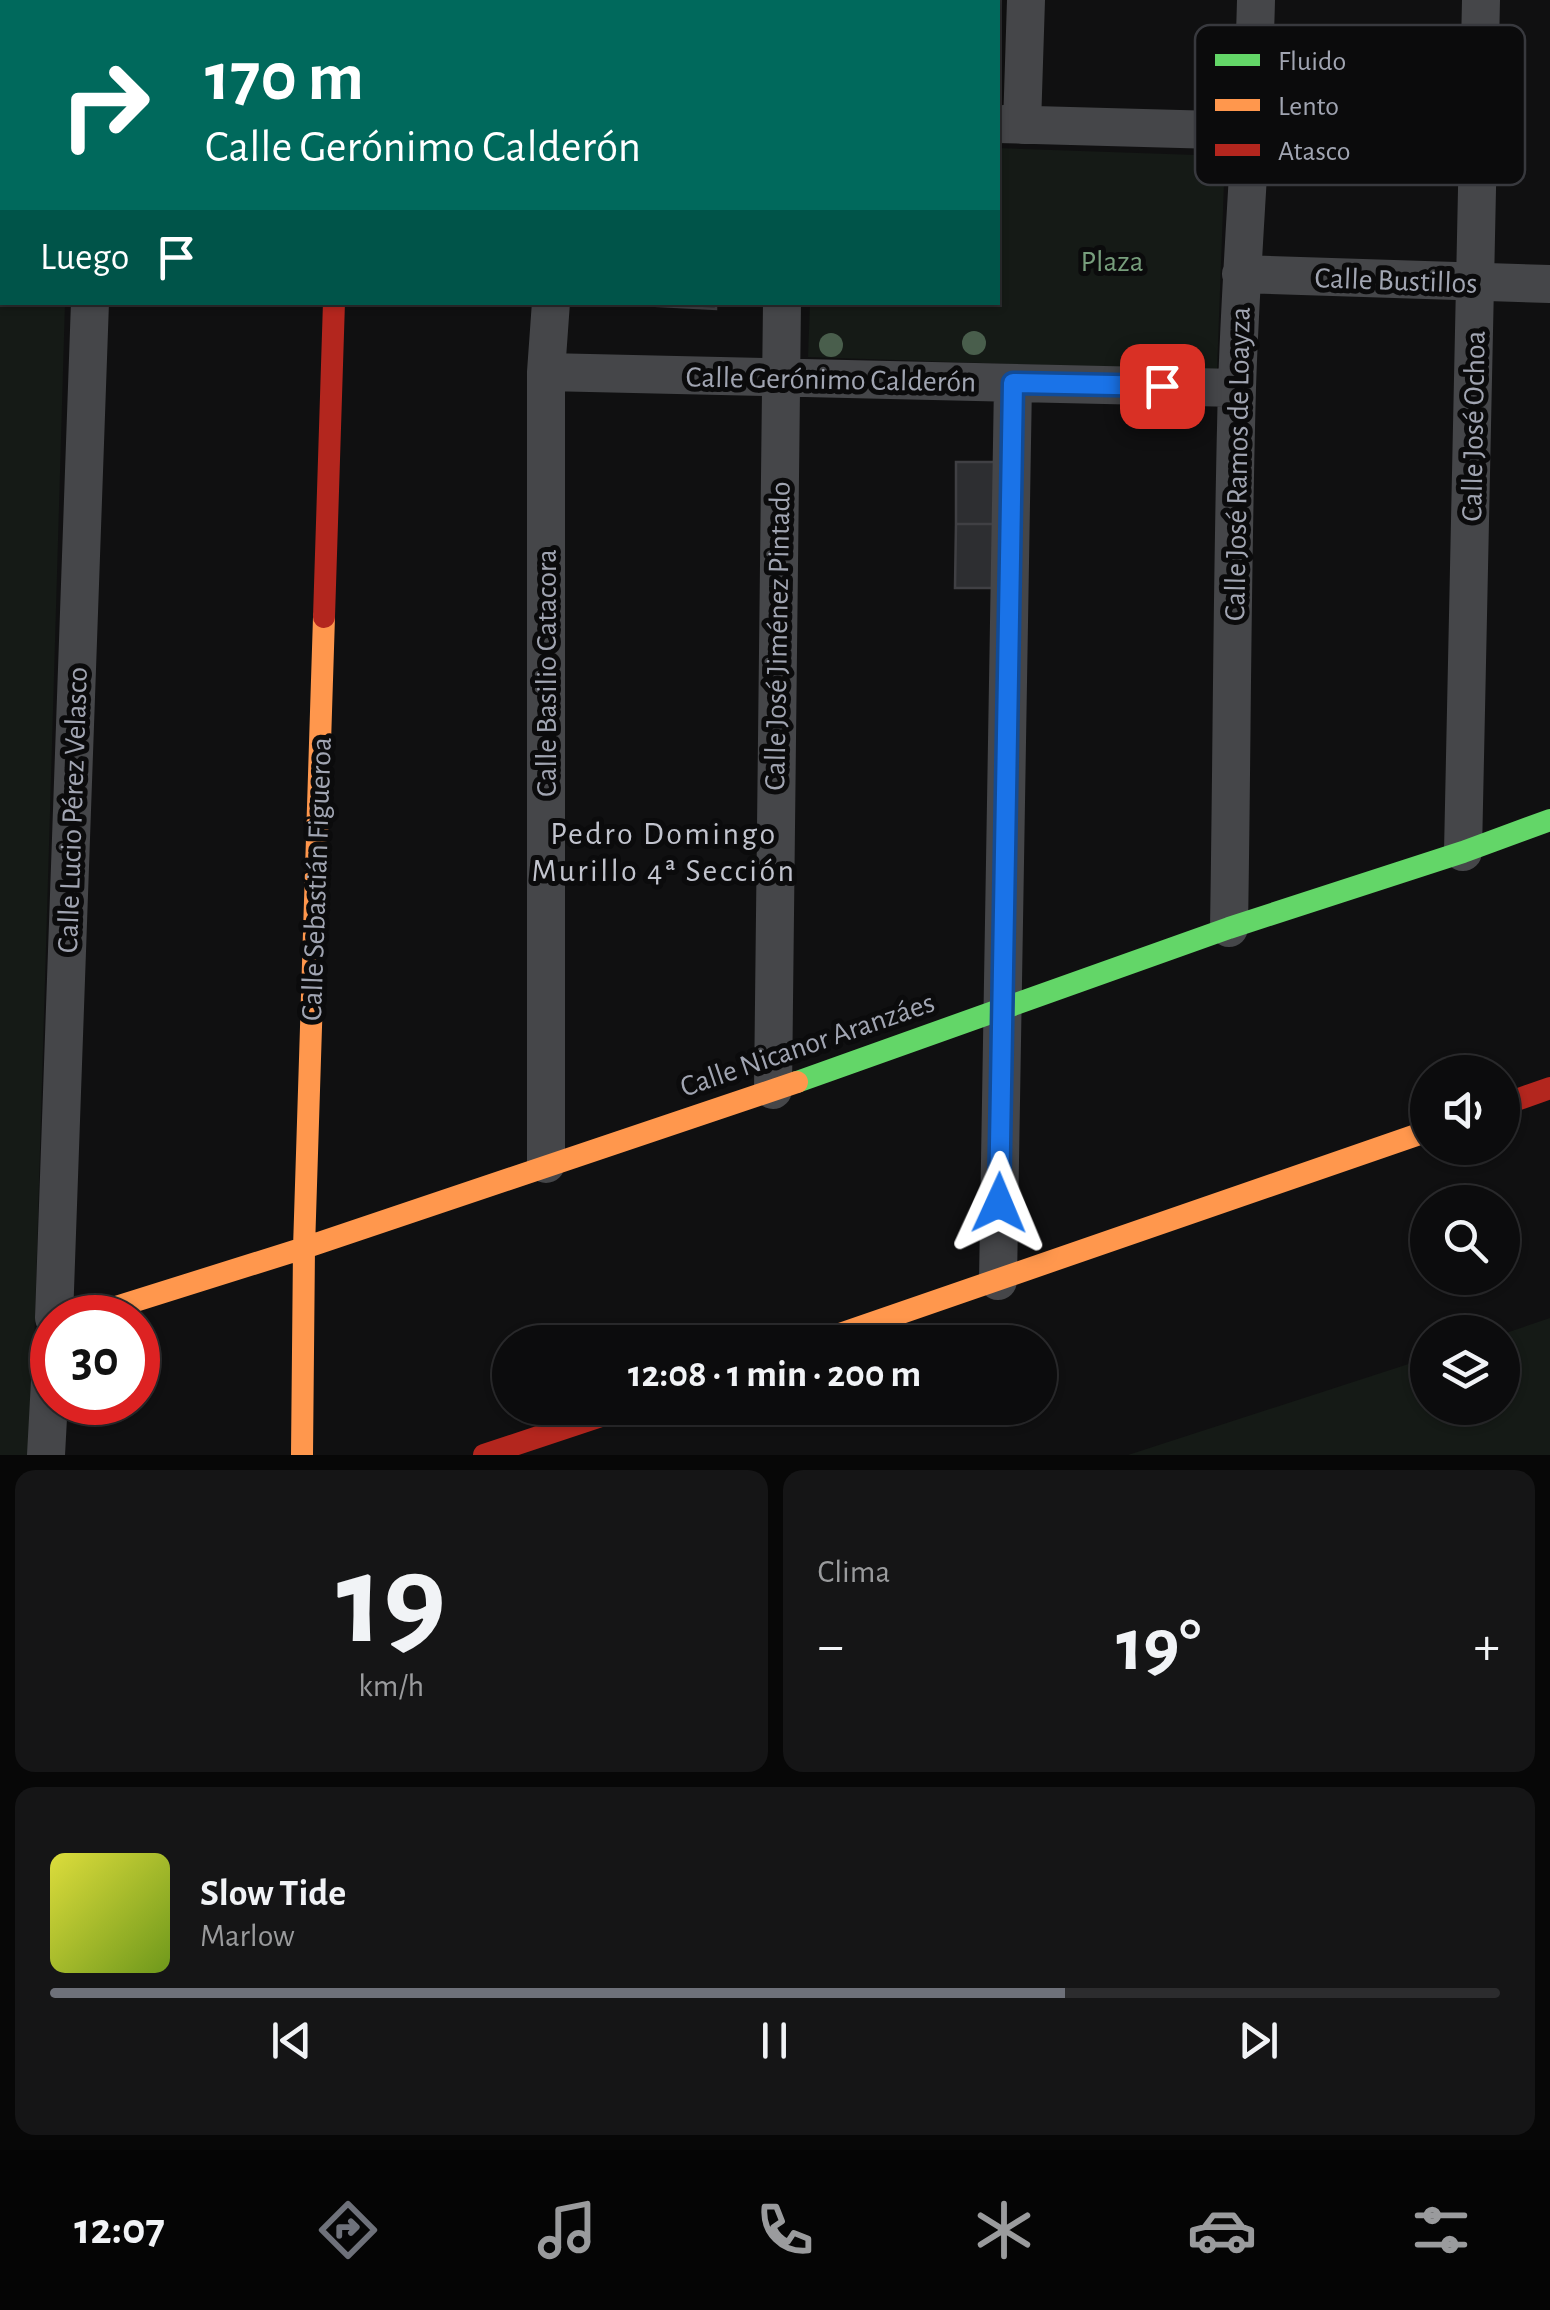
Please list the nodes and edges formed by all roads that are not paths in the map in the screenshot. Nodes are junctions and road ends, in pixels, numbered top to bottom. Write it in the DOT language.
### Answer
graph roads {
  1 [pos="1026,0"];
  2 [pos="1256,0"];
  3 [pos="1480,0"];
  4 [pos="1255,25"];
  5 [pos="1480,25"];
  6 [pos="1010,124"];
  7 [pos="1195,129"];
  8 [pos="1249,185"];
  9 [pos="1477,185"];
  10 [pos="1242,274"];
  11 [pos="1476,284"];
  12 [pos="1550,284"];
  13 [pos="90,305"];
  14 [pos="334,305"];
  15 [pos="552,305"];
  16 [pos="782,305"];
  17 [pos="546,372"];
  18 [pos="779,378"];
  19 [pos="1013,383"];
  20 [pos="1237,388"];
  21 [pos="1550,820"];
  22 [pos="1464,852"];
  23 [pos="1229,928"];
  24 [pos="1002,1007"];
  25 [pos="1550,1088"];
  26 [pos="772,1090"];
  27 [pos="1520,1099"];
  28 [pos="1410,1137"];
  29 [pos="546,1164"];
  30 [pos="304,1248"];
  31 [pos="998,1282"];
  32 [pos="55,1295"];
  33 [pos="154,1295"];
  34 [pos="868,1325"];
  35 [pos="48,1425"];
  36 [pos="574,1425"];
  37 [pos="46,1455"];
  38 [pos="302,1455"];
  39 [pos="484,1455"];
  1 -- 6 [label="street"];
  2 -- 4 [label="street, Calle José Ramos de Loayza"];
  3 -- 5 [label="street, Calle José Ochoa"];
  6 -- 7 [label="street"];
  8 -- 10 [label="street, Calle José Ramos de Loayza"];
  9 -- 11 [label="street, Calle José Ochoa"];
  10 -- 11 [label="street, Calle Bustillos"];
  10 -- 20 [label="street, Calle José Ramos de Loayza"];
  11 -- 12 [label="street, Calle Bustillos"];
  11 -- 22 [label="street, Calle José Ochoa"];
  13 -- 32 [label="street, Calle Lucio Pérez Velasco"];
  14 -- 30 [label="street, Calle Sebastián Figueroa"];
  15 -- 17 [label="street, Calle Basilio Catacora"];
  16 -- 18 [label="street, Calle José Jiménez Pintado"];
  17 -- 18 [label="street, Calle Gerónimo Calderón"];
  17 -- 29 [label="street, Calle Basilio Catacora"];
  18 -- 19 [label="street, Calle Gerónimo Calderón"];
  18 -- 26 [label="street, Calle José Jiménez Pintado"];
  19 -- 20 [label="street, Calle Gerónimo Calderón"];
  19 -- 24 [label="street"];
  20 -- 23 [label="street, Calle José Ramos de Loayza"];
  21 -- 22 [label="street, Calle Nicanor Aranzáes"];
  22 -- 23 [label="street, Calle Nicanor Aranzáes"];
  23 -- 24 [label="street, Calle Nicanor Aranzáes"];
  24 -- 26 [label="street, Calle Nicanor Aranzáes"];
  24 -- 31 [label="street"];
  25 -- 27 [label="street"];
  26 -- 29 [label="street, Calle Nicanor Aranzáes"];
  28 -- 31 [label="street"];
  29 -- 30 [label="street, Calle Nicanor Aranzáes"];
  30 -- 33 [label="street, Calle Nicanor Aranzáes"];
  30 -- 38 [label="street, Calle Sebastián Figueroa"];
  31 -- 34 [label="street"];
  35 -- 37 [label="street"];
  36 -- 39 [label="street"];
}
